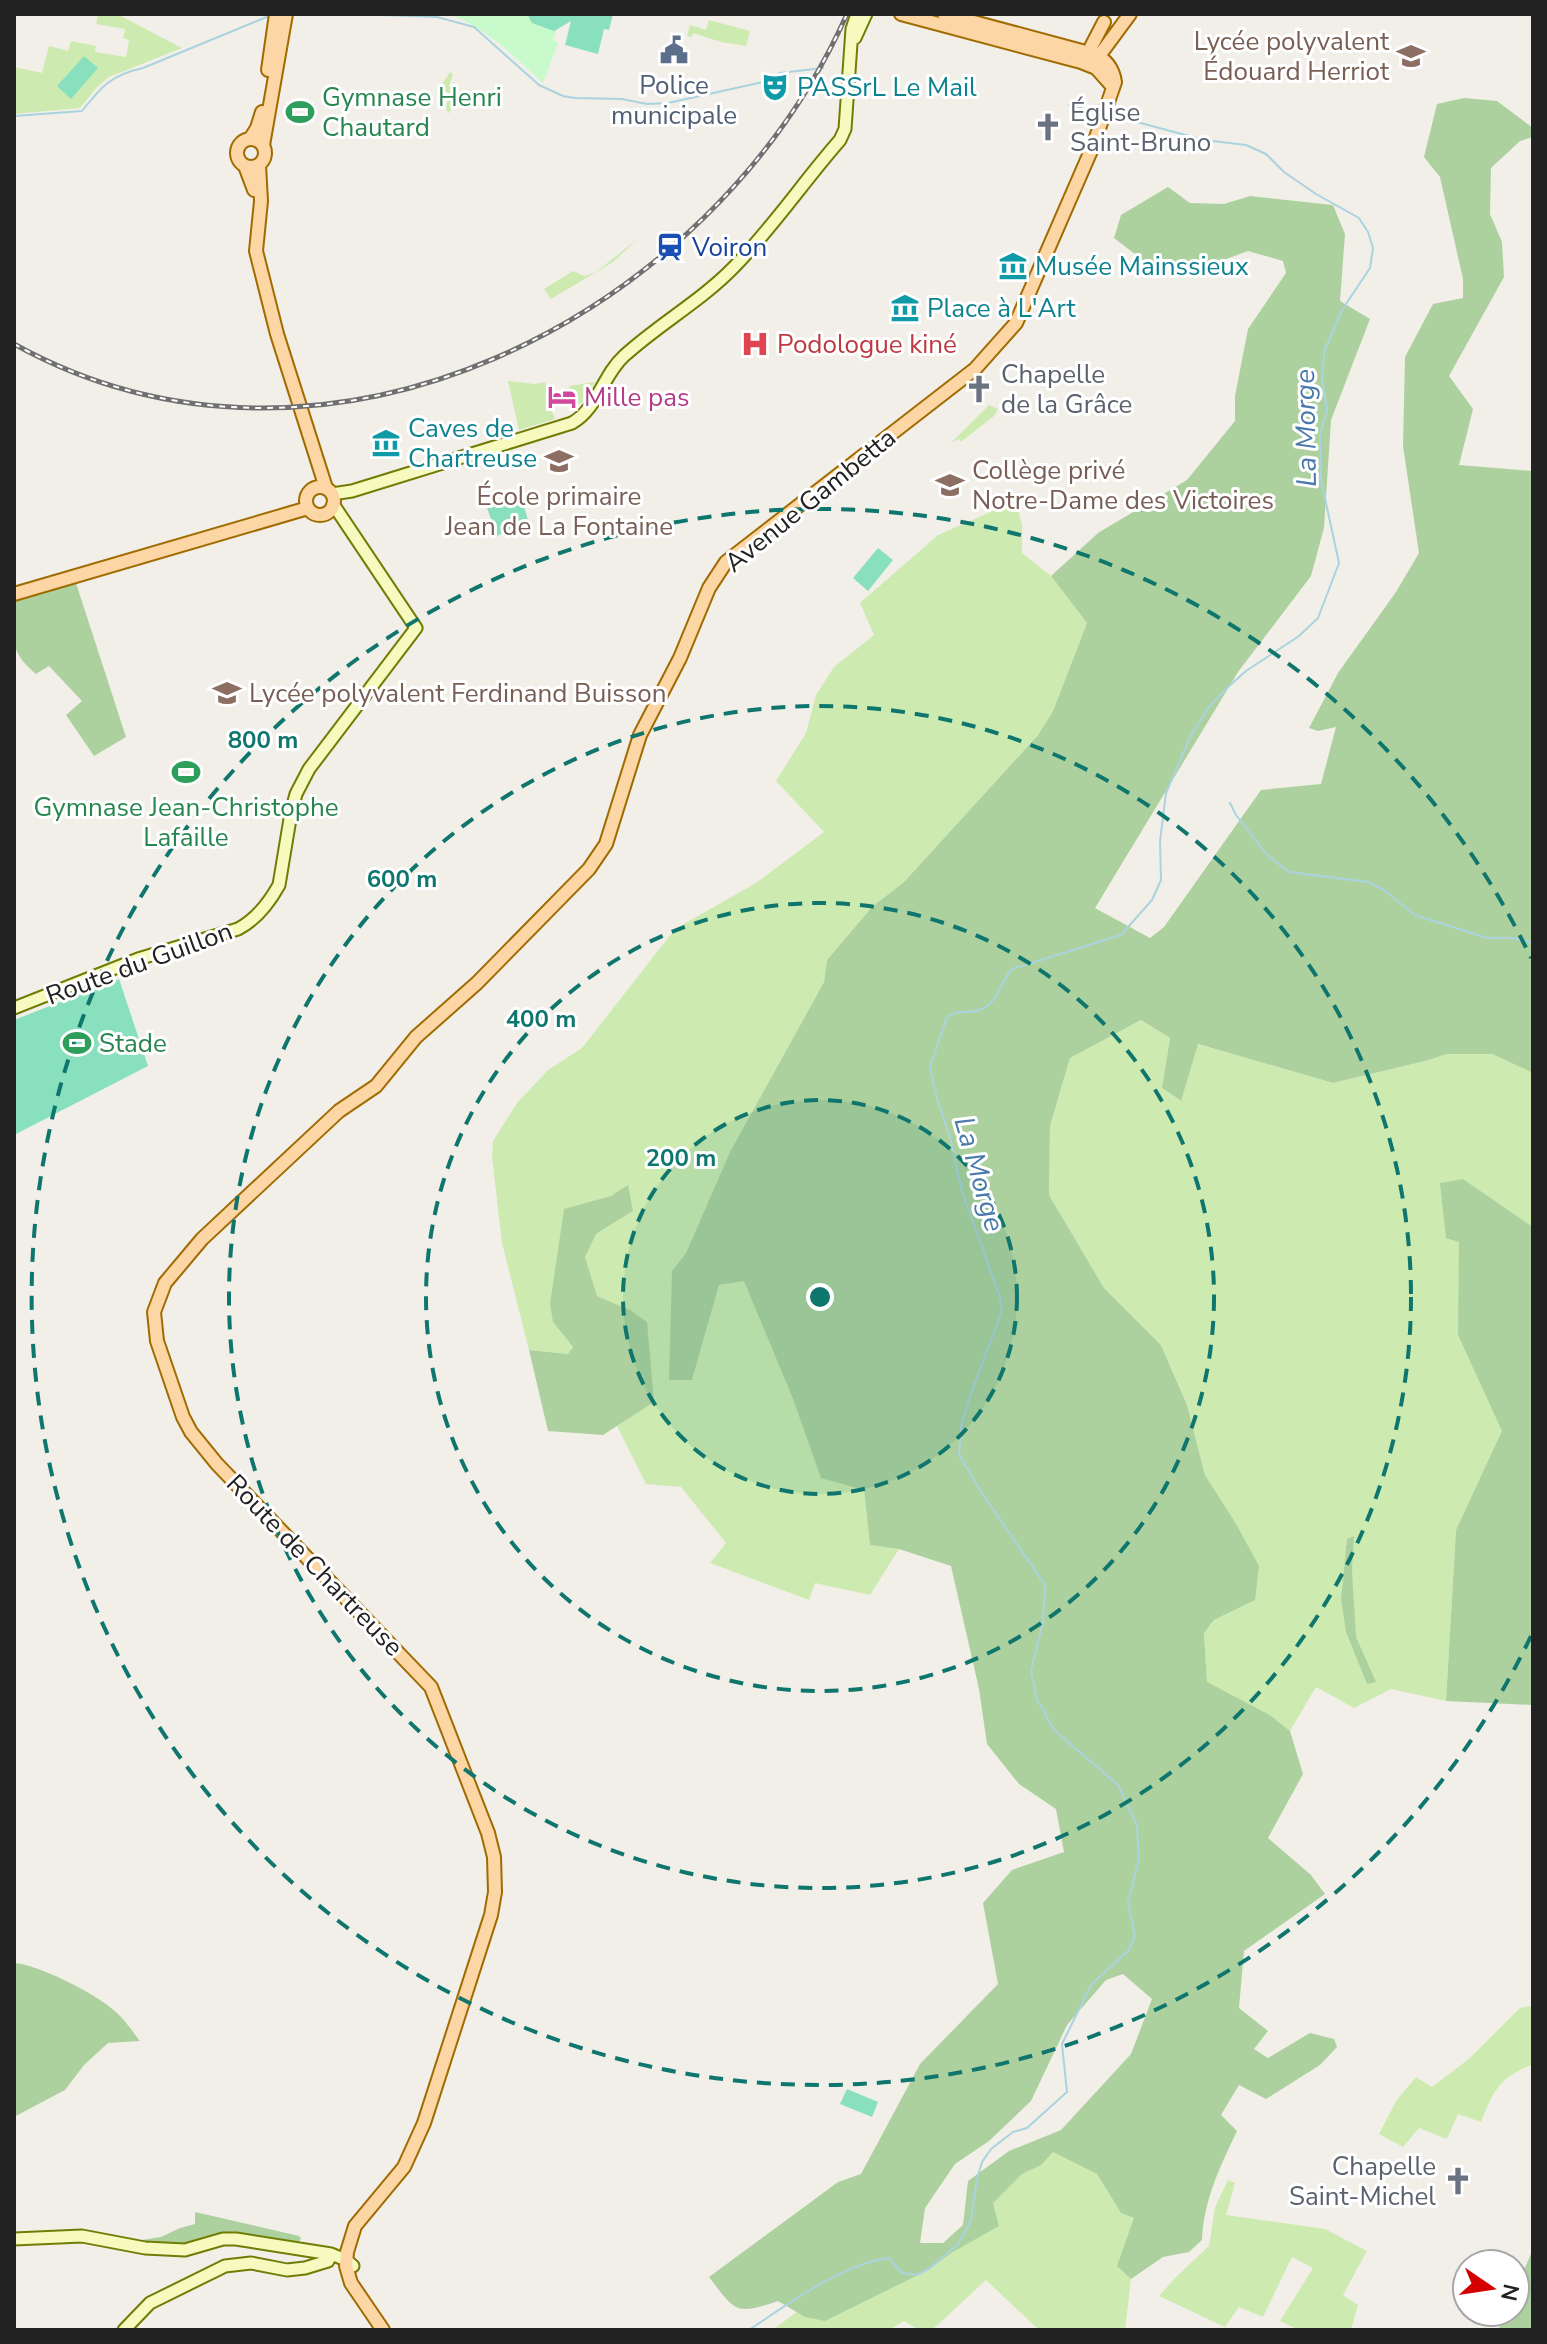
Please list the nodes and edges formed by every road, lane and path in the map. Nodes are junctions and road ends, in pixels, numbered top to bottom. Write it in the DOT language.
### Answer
graph roads {
  1 [pos="857,14"];
  2 [pos="866,14"];
  3 [pos="901,14"];
  4 [pos="1130,14"];
  5 [pos="281,17"];
  6 [pos="1107,18"];
  7 [pos="946,21"];
  8 [pos="851,45"];
  9 [pos="1090,56"];
  10 [pos="250,139"];
  11 [pos="263,145"];
  12 [pos="259,165"];
  13 [pos="245,166"];
  14 [pos="273,318"];
  15 [pos="330,500"];
  16 [pos="307,504"];
  17 [pos="14,594"];
  18 [pos="451,1005"];
  19 [pos="14,1008"];
  20 [pos="14,2239"];
  21 [pos="330,2257"];
  22 [pos="348,2264"];
  23 [pos="124,2330"];
  24 [pos="383,2330"];
  25 [pos="393,2330"];
  1 -- 8 [label="street"];
  2 -- 8 [label="street"];
  3 -- 7 [label="main road"];
  4 -- 9 [label="main road"];
  5 -- 10 [label="main road"];
  5 -- 11 [label="main road"];
  6 -- 9 [label="main road"];
  7 -- 9 [label="main road"];
  7 -- 9 [label="main road"];
  8 -- 15 [label="street"];
  9 -- 18 [label="main road, Avenue Gambetta"];
  10 -- 11 [label="main road"];
  10 -- 13 [label="main road"];
  11 -- 12 [label="main road"];
  12 -- 13 [label="main road"];
  12 -- 14 [label="main road"];
  13 -- 14 [label="main road"];
  14 -- 15 [label="main road"];
  15 -- 16 [label="main road"];
  15 -- 16 [label="main road"];
  15 -- 19 [label="street, Route du Guillon"];
  16 -- 17 [label="main road"];
  18 -- 22 [label="main road, Route de Chartreuse"];
  20 -- 21 [label="street"];
  21 -- 22 [label="street"];
  21 -- 23 [label="street"];
  22 -- 24 [label="main road"];
  22 -- 25 [label="main road"];
}
